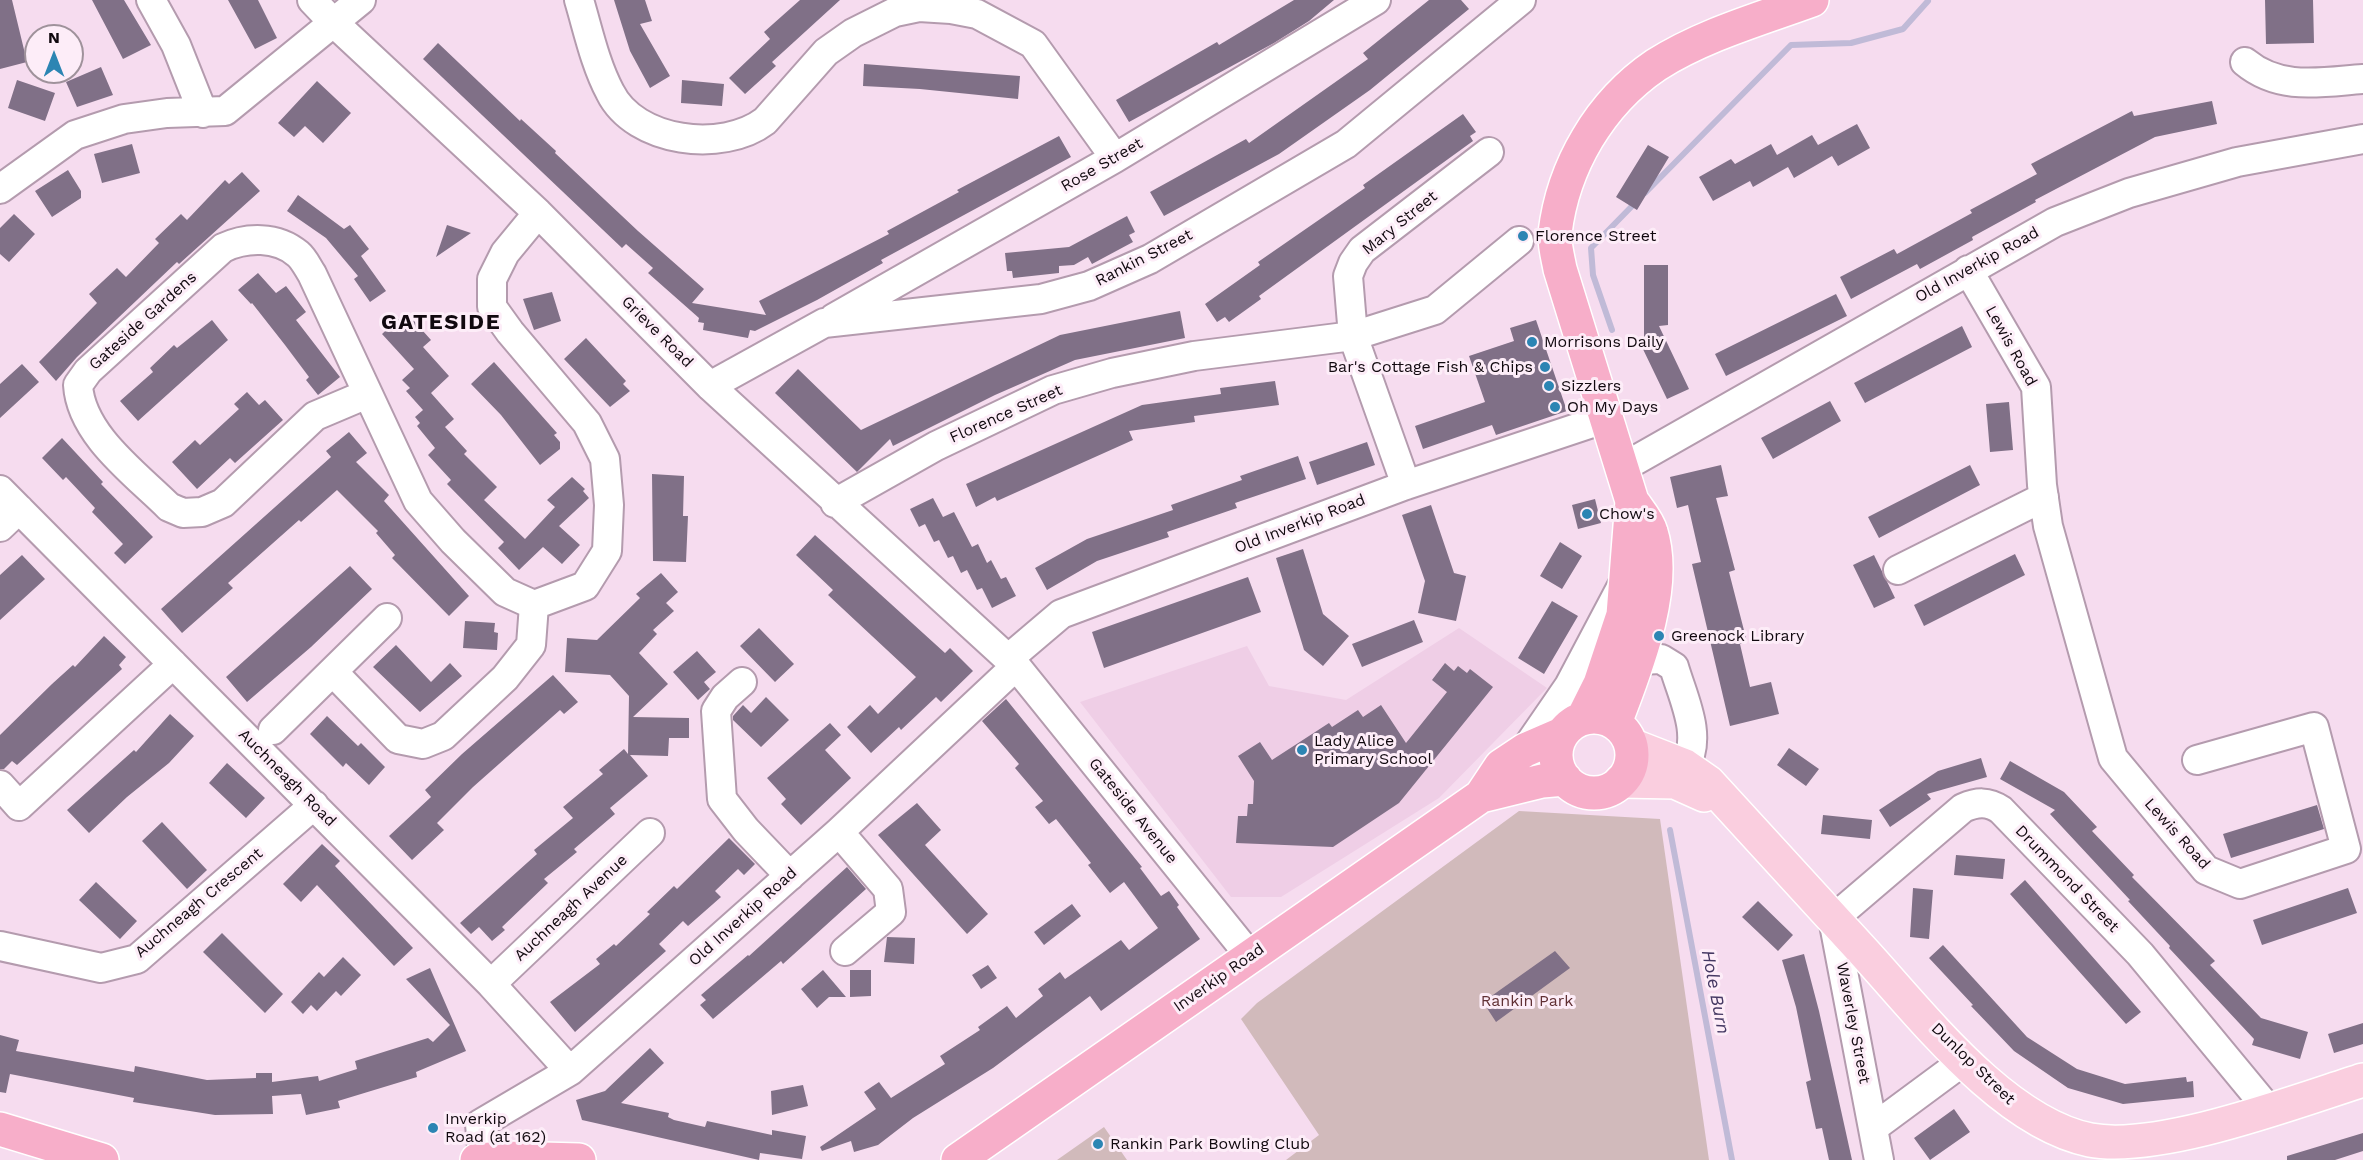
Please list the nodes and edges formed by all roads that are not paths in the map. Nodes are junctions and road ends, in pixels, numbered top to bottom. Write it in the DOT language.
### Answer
graph roads {
  1 [pos="151,0"];
  2 [pos="312,0"];
  3 [pos="361,0"];
  4 [pos="579,0"];
  5 [pos="1376,0"];
  6 [pos="1521,0"];
  7 [pos="1812,0"];
  8 [pos="332,21"];
  9 [pos="2245,63"];
  10 [pos="2363,79"];
  11 [pos="203,112"];
  12 [pos="2363,138"];
  13 [pos="1489,152"];
  14 [pos="1115,158"];
  15 [pos="2,180"];
  16 [pos="538,213"];
  17 [pos="1519,241"];
  18 [pos="1968,270"];
  19 [pos="824,323"];
  20 [pos="1353,336"];
  21 [pos="710,386"];
  22 [pos="367,394"];
  23 [pos="1607,418"];
  24 [pos="1622,468"];
  25 [pos="1406,485"];
  26 [pos="2044,498"];
  27 [pos="1632,501"];
  28 [pos="835,502"];
  29 [pos="6,509"];
  30 [pos="1898,570"];
  31 [pos="1626,577"];
  32 [pos="534,605"];
  33 [pos="387,618"];
  34 [pos="1639,660"];
  35 [pos="1012,663"];
  36 [pos="173,664"];
  37 [pos="333,672"];
  38 [pos="742,682"];
  39 [pos="1572,726"];
  40 [pos="273,730"];
  41 [pos="1623,734"];
  42 [pos="1525,750"];
  43 [pos="2196,760"];
  44 [pos="1684,766"];
  45 [pos="1565,779"];
  46 [pos="1621,781"];
  47 [pos="0,784"];
  48 [pos="1481,796"];
  49 [pos="314,805"];
  50 [pos="1732,809"];
  51 [pos="839,832"];
  52 [pos="650,833"];
  53 [pos="790,876"];
  54 [pos="1833,919"];
  55 [pos="0,946"];
  56 [pos="845,951"];
  57 [pos="1250,956"];
  58 [pos="491,984"];
  59 [pos="1965,1060"];
  60 [pos="570,1071"];
  61 [pos="2363,1080"];
  62 [pos="2269,1110"];
  63 [pos="1873,1128"];
  64 [pos="0,1129"];
  65 [pos="480,1159"];
  66 [pos="102,1160"];
  67 [pos="579,1160"];
  68 [pos="958,1160"];
  69 [pos="1879,1160"];
  1 -- 11 [label="street"];
  2 -- 8 [label="street, Grieve Road"];
  3 -- 8 [label="street"];
  4 -- 14 [label="street"];
  5 -- 14 [label="street, Rose Street"];
  6 -- 19 [label="street, Rankin Street"];
  7 -- 23 [label="highway"];
  8 -- 11 [label="street"];
  8 -- 16 [label="street, Grieve Road"];
  9 -- 10 [label="street"];
  11 -- 15 [label="street"];
  12 -- 18 [label="street, Old Inverkip Road"];
  13 -- 20 [label="street, Mary Street"];
  14 -- 19 [label="street, Rose Street"];
  16 -- 21 [label="street, Grieve Road"];
  16 -- 32 [label="street"];
  17 -- 20 [label="street, Florence Street"];
  18 -- 24 [label="street, Old Inverkip Road"];
  18 -- 26 [label="street, Lewis Road"];
  19 -- 21 [label="street, Rankin Street"];
  20 -- 25 [label="street, Mary Street"];
  20 -- 28 [label="street, Florence Street"];
  21 -- 28 [label="street, Grieve Road"];
  22 -- 22 [label="street, Gateside Gardens"];
  22 -- 32 [label="street, Gateside Gardens"];
  23 -- 24 [label="highway"];
  23 -- 25 [label="street, Old Inverkip Road"];
  24 -- 27 [label="highway"];
  25 -- 35 [label="street, Old Inverkip Road"];
  26 -- 30 [label="street"];
  26 -- 43 [label="street, Lewis Road"];
  27 -- 31 [label="highway"];
  27 -- 34 [label="highway"];
  28 -- 35 [label="street, Grieve Road"];
  29 -- 36 [label="street, Auchneagh Road"];
  31 -- 39 [label="highway"];
  31 -- 42 [label="street"];
  32 -- 37 [label="street"];
  33 -- 37 [label="street"];
  34 -- 41 [label="highway"];
  34 -- 44 [label="street"];
  35 -- 51 [label="street, Old Inverkip Road"];
  35 -- 57 [label="street, Gateside Avenue"];
  36 -- 47 [label="street"];
  36 -- 49 [label="street, Auchneagh Road"];
  37 -- 40 [label="street"];
  38 -- 53 [label="street"];
  39 -- 41 [label="highway"];
  39 -- 42 [label="highway, Inverkip Road"];
  39 -- 45 [label="highway"];
  41 -- 44 [label="main road, Dunlop Street"];
  41 -- 46 [label="highway"];
  42 -- 48 [label="highway, Inverkip Road"];
  44 -- 50 [label="main road, Dunlop Street"];
  45 -- 46 [label="highway"];
  45 -- 48 [label="highway, Inverkip Road"];
  46 -- 50 [label="main road, Dunlop Street"];
  48 -- 57 [label="highway, Inverkip Road"];
  49 -- 55 [label="street, Auchneagh Crescent"];
  49 -- 58 [label="street, Auchneagh Road"];
  50 -- 54 [label="main road, Dunlop Street"];
  51 -- 53 [label="street, Old Inverkip Road"];
  51 -- 56 [label="street"];
  52 -- 58 [label="street, Auchneagh Avenue"];
  53 -- 60 [label="street, Old Inverkip Road"];
  54 -- 59 [label="main road, Dunlop Street"];
  54 -- 62 [label="street, Drummond Street"];
  54 -- 63 [label="street, Waverley Street"];
  57 -- 68 [label="highway, Inverkip Road"];
  58 -- 60 [label="street, Auchneagh Road"];
  59 -- 62 [label="main road, Dunlop Street"];
  59 -- 63 [label="street"];
  60 -- 65 [label="street, Old Inverkip Road"];
  61 -- 62 [label="main road, Dunlop Street"];
  63 -- 69 [label="street, Waverley Street"];
  64 -- 66 [label="highway"];
  65 -- 67 [label="highway"];
}
